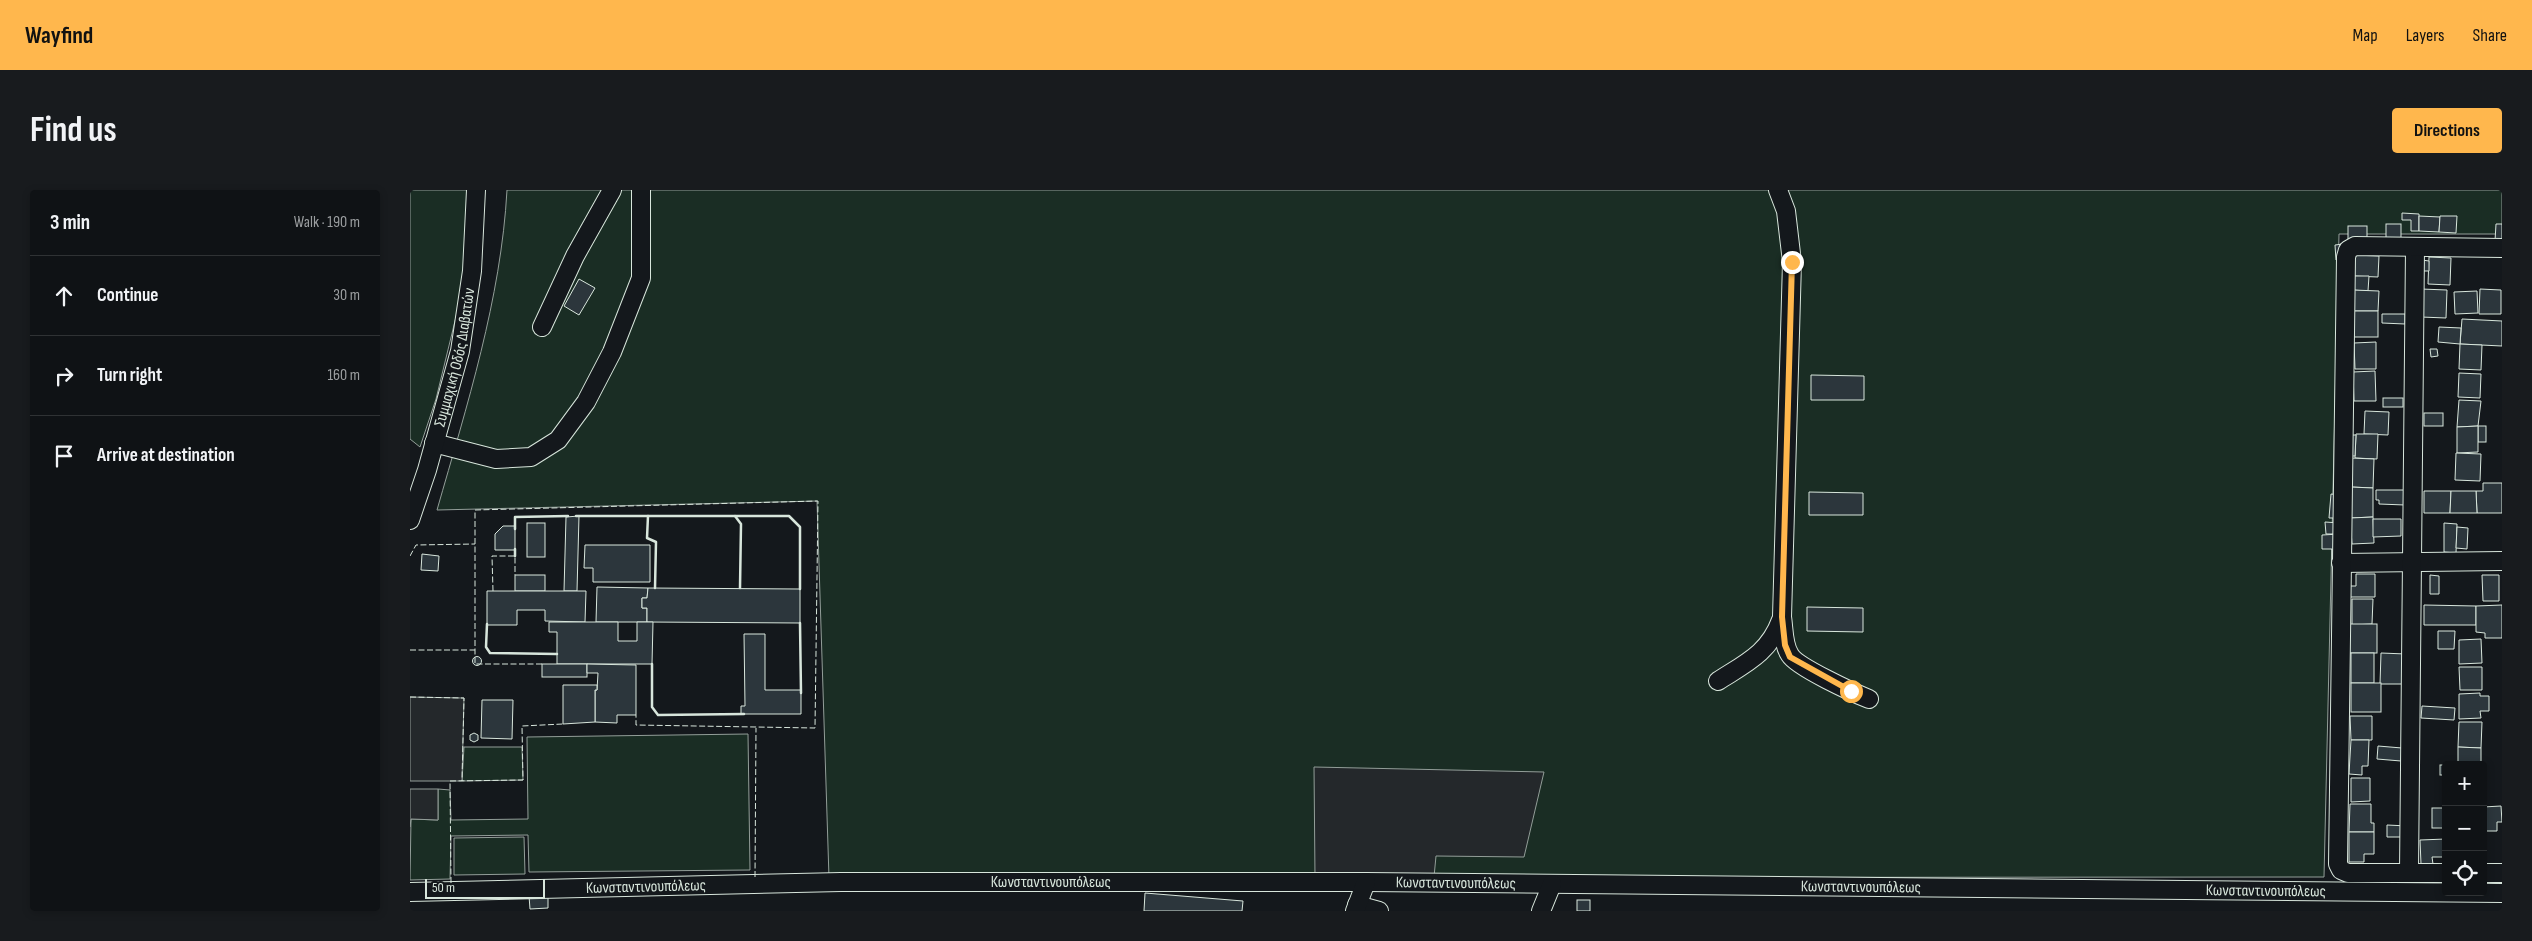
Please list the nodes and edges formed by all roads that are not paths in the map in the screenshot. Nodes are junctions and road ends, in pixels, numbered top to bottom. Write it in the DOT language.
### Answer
graph roads {
  1 [pos="476,190"];
  2 [pos="612,190"];
  3 [pos="641,190"];
  4 [pos="1778,190"];
  5 [pos="2415,248"];
  6 [pos="2502,248"];
  7 [pos="542,327"];
  8 [pos="434,443"];
  9 [pos="410,520"];
  10 [pos="2412,561"];
  11 [pos="2502,561"];
  12 [pos="2341,563"];
  13 [pos="1782,617"];
  14 [pos="1718,681"];
  15 [pos="1869,699"];
  16 [pos="2409,872"];
  17 [pos="2442,873"];
  18 [pos="2487,873"];
  19 [pos="2502,874"];
  20 [pos="1366,882"];
  21 [pos="1552,884"];
  22 [pos="410,892"];
  23 [pos="2502,893"];
  24 [pos="1356,908"];
  25 [pos="1379,911"];
  26 [pos="1541,911"];
  1 -- 8 [label="street, Συμμαχική Οδός Διαβατών"];
  2 -- 7 [label="street"];
  3 -- 8 [label="street"];
  4 -- 13 [label="street"];
  5 -- 6 [label="street"];
  5 -- 10 [label="street"];
  5 -- 12 [label="street"];
  8 -- 9 [label="street, Συμμαχική Οδός Διαβατών"];
  10 -- 11 [label="street"];
  10 -- 12 [label="street"];
  10 -- 16 [label="street"];
  12 -- 16 [label="street"];
  13 -- 14 [label="street"];
  13 -- 15 [label="street"];
  16 -- 17 [label="street"];
  18 -- 19 [label="street"];
  20 -- 21 [label="street, Κωνσταντινουπόλεως"];
  20 -- 22 [label="street, Κωνσταντινουπόλεως"];
  20 -- 24 [label="street"];
  21 -- 23 [label="street, Κωνσταντινουπόλεως"];
  21 -- 26 [label="street"];
  24 -- 25 [label="street"];
}
